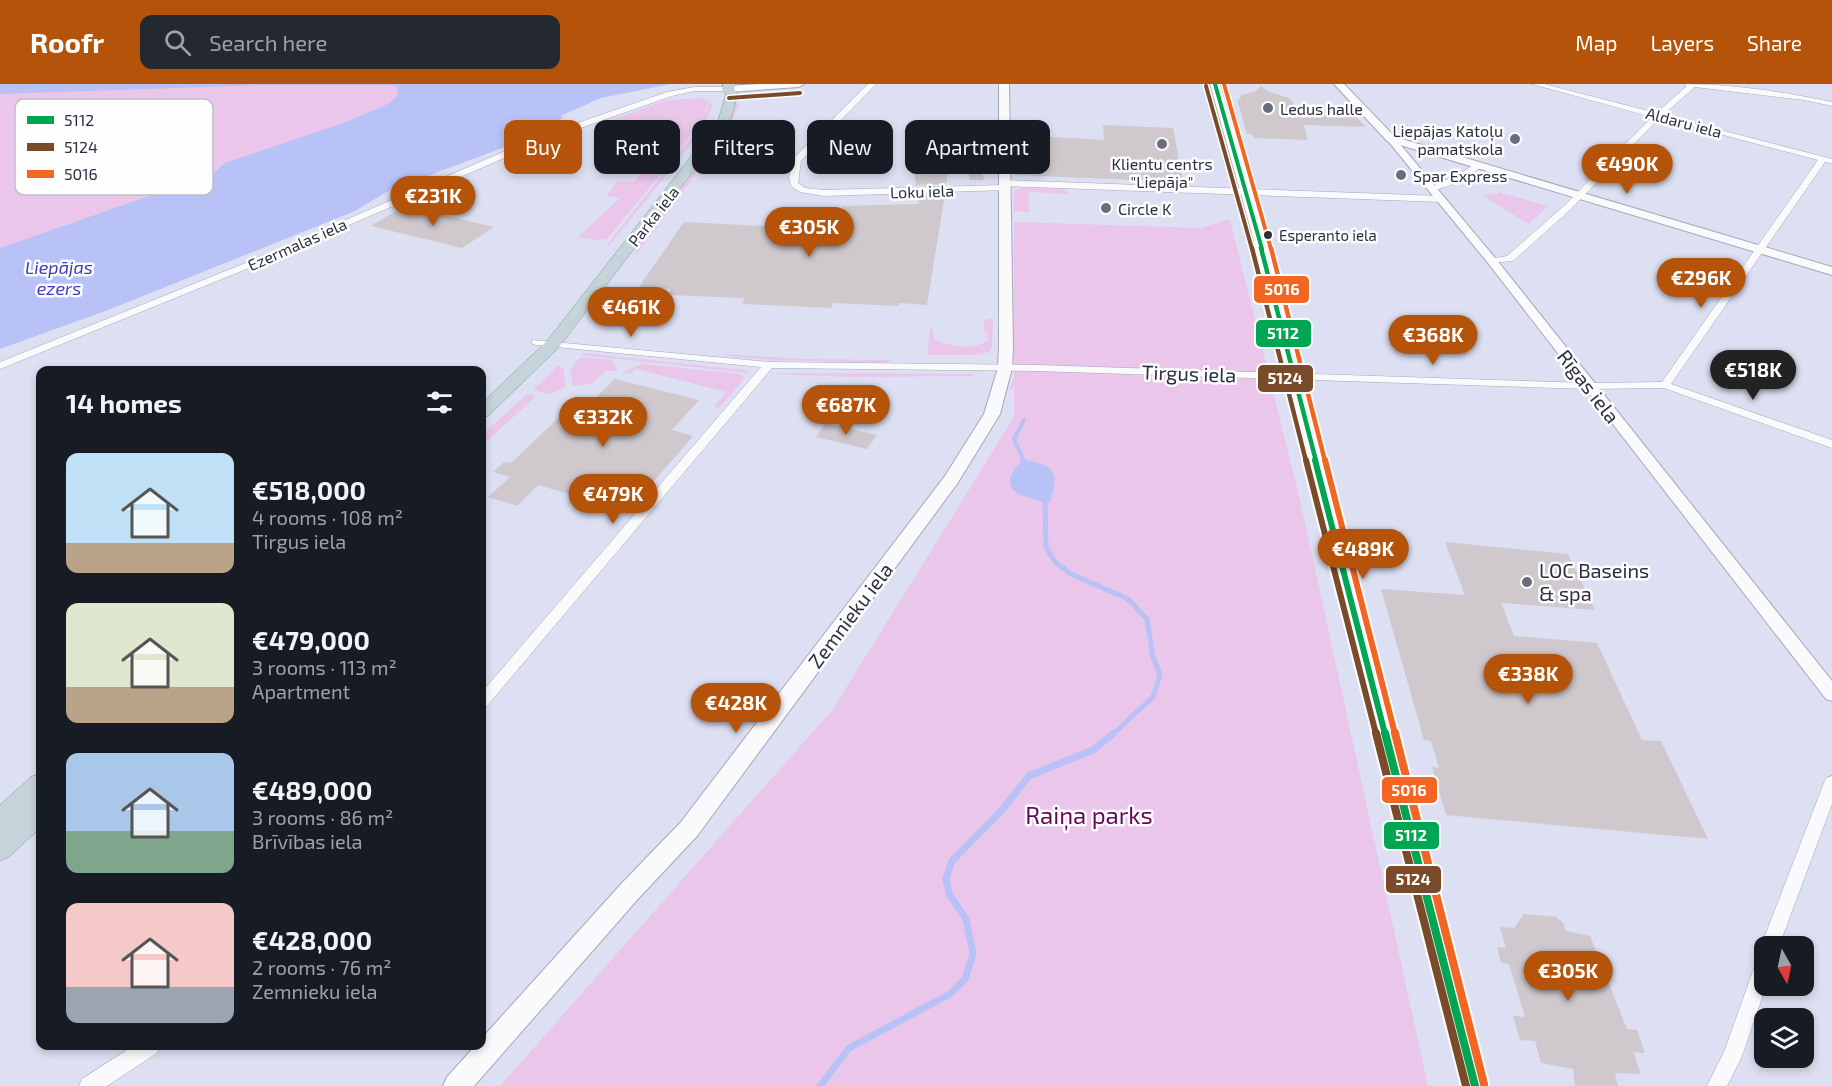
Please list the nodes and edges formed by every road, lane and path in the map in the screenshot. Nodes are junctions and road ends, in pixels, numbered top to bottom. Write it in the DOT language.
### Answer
graph roads {
  1 [pos="799,84"];
  2 [pos="872,84"];
  3 [pos="1215,84"];
  4 [pos="1339,84"];
  5 [pos="1536,84"];
  6 [pos="1687,84"];
  7 [pos="1003,85"];
  8 [pos="1692,85"];
  9 [pos="725,87"];
  10 [pos="1832,104"];
  11 [pos="1658,116"];
  12 [pos="1396,136"];
  13 [pos="1828,160"];
  14 [pos="1479,165"];
  15 [pos="1003,186"];
  16 [pos="1432,188"];
  17 [pos="1245,194"];
  18 [pos="1579,196"];
  19 [pos="1441,199"];
  20 [pos="1760,250"];
  21 [pos="1492,261"];
  22 [pos="1832,271"];
  23 [pos="536,342"];
  24 [pos="553,344"];
  25 [pos="769,365"];
  26 [pos="0,366"];
  27 [pos="1005,368"];
  28 [pos="1294,376"];
  29 [pos="1665,385"];
  30 [pos="1588,386"];
  31 [pos="486,389"];
  32 [pos="486,408"];
  33 [pos="1832,444"];
  34 [pos="486,693"];
  35 [pos="1832,694"];
  36 [pos="1832,783"];
  37 [pos="36,789"];
  38 [pos="36,816"];
  39 [pos="0,821"];
  40 [pos="0,849"];
  41 [pos="1774,936"];
  42 [pos="1754,992"];
  43 [pos="144,1050"];
  44 [pos="89,1086"];
  45 [pos="456,1086"];
  46 [pos="1474,1086"];
  47 [pos="1717,1086"];
  1 -- 9 [label="main road"];
  2 -- 15 [label="street, Loku iela"];
  3 -- 17 [label="main road"];
  4 -- 12 [label="main road, Rīgas iela"];
  5 -- 11 [label="street, Aldaru iela"];
  6 -- 8 [label="street"];
  7 -- 15 [label="main road, Zemnieku iela"];
  8 -- 10 [label="street"];
  8 -- 11 [label="street"];
  9 -- 23 [label="highway, Parka iela"];
  9 -- 24 [label="highway, Parka iela"];
  9 -- 26 [label="street, Ezermalas iela"];
  11 -- 13 [label="street, Aldaru iela"];
  11 -- 18 [label="street"];
  12 -- 14 [label="main road"];
  12 -- 16 [label="street, Rīgas iela"];
  13 -- 20 [label="street"];
  14 -- 16 [label="street"];
  14 -- 18 [label="main road"];
  15 -- 17 [label="street"];
  15 -- 27 [label="main road, Zemnieku iela"];
  16 -- 19 [label="street, Rīgas iela"];
  17 -- 19 [label="street"];
  17 -- 28 [label="main road"];
  18 -- 20 [label="main road"];
  18 -- 21 [label="street"];
  19 -- 21 [label="street, Rīgas iela"];
  20 -- 22 [label="main road"];
  20 -- 29 [label="street"];
  21 -- 30 [label="street, Rīgas iela"];
  23 -- 24 [label="street, Tirgus iela"];
  23 -- 31 [label="highway, Parka iela"];
  24 -- 25 [label="street, Tirgus iela"];
  24 -- 32 [label="highway, Parka iela"];
  25 -- 27 [label="street, Tirgus iela"];
  25 -- 34 [label="street"];
  27 -- 28 [label="street, Tirgus iela"];
  27 -- 45 [label="main road, Zemnieku iela"];
  28 -- 30 [label="street, Tirgus iela"];
  28 -- 46 [label="main road"];
  29 -- 30 [label="street, Tirgus iela"];
  29 -- 33 [label="street, Tirgus iela"];
  30 -- 35 [label="street, Rīgas iela"];
  36 -- 41 [label="street"];
  37 -- 39 [label="highway"];
  38 -- 40 [label="highway"];
  42 -- 47 [label="street"];
  43 -- 44 [label="street"];
}
